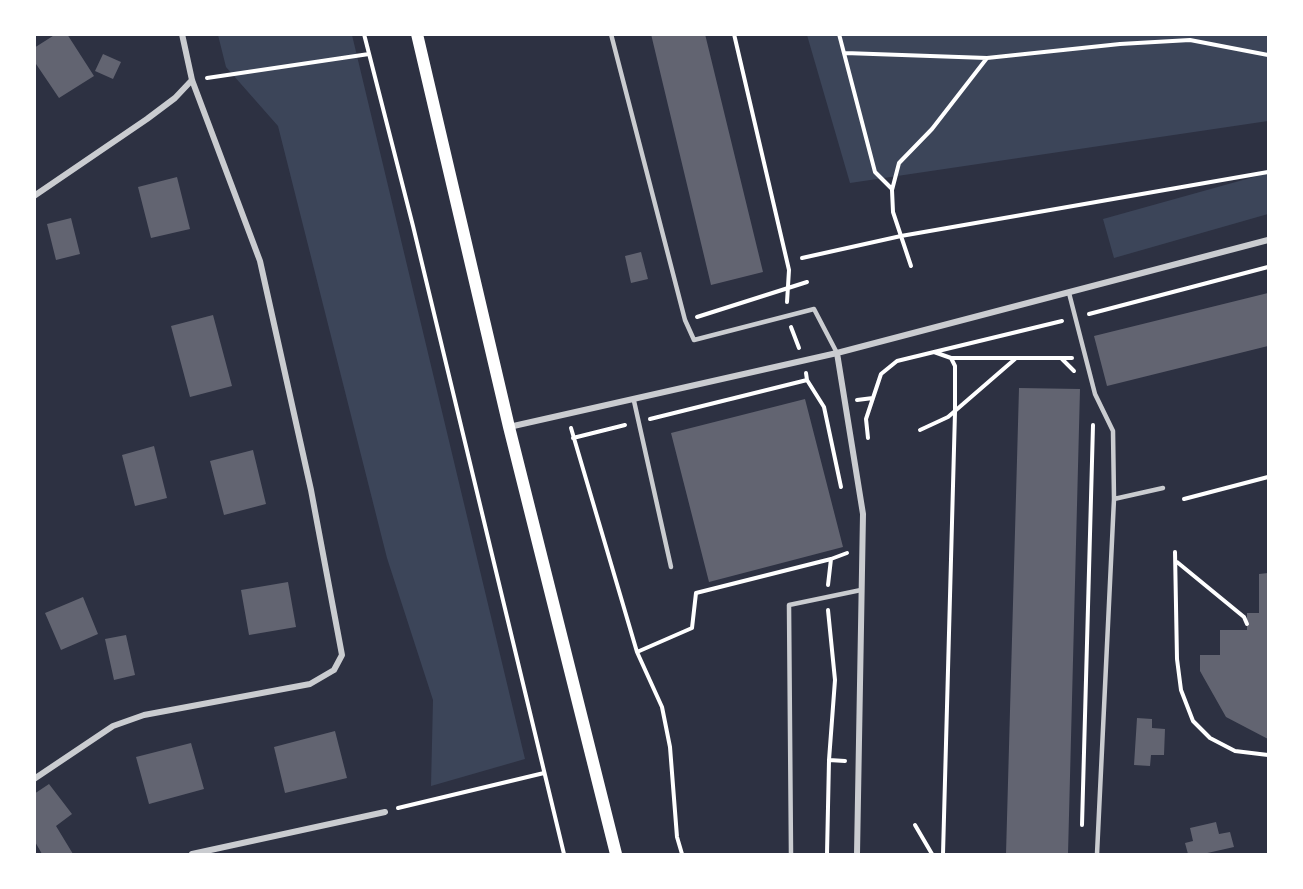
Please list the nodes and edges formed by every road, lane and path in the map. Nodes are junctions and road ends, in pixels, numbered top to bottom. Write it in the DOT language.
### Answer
graph roads {
  1 [pos="182,34"];
  2 [pos="364,34"];
  3 [pos="417,34"];
  4 [pos="611,34"];
  5 [pos="734,34"];
  6 [pos="840,34"];
  7 [pos="845,53"];
  8 [pos="369,54"];
  9 [pos="1269,55"];
  10 [pos="987,58"];
  11 [pos="192,80"];
  12 [pos="1269,172"];
  13 [pos="892,190"];
  14 [pos="34,196"];
  15 [pos="901,236"];
  16 [pos="1269,240"];
  17 [pos="802,258"];
  18 [pos="910,266"];
  19 [pos="1269,267"];
  20 [pos="807,282"];
  21 [pos="787,290"];
  22 [pos="1070,292"];
  23 [pos="787,315"];
  24 [pos="1077,317"];
  25 [pos="685,320"];
  26 [pos="1068,329"];
  27 [pos="1075,348"];
  28 [pos="934,352"];
  29 [pos="837,353"];
  30 [pos="951,358"];
  31 [pos="1016,359"];
  32 [pos="803,361"];
  33 [pos="807,380"];
  34 [pos="634,400"];
  35 [pos="845,402"];
  36 [pos="824,407"];
  37 [pos="955,412"];
  38 [pos="568,415"];
  39 [pos="639,422"];
  40 [pos="1093,424"];
  41 [pos="509,427"];
  42 [pos="920,430"];
  43 [pos="573,438"];
  44 [pos="1269,477"];
  45 [pos="1163,488"];
  46 [pos="843,495"];
  47 [pos="1114,499"];
  48 [pos="1184,499"];
  49 [pos="848,541"];
  50 [pos="1175,552"];
  51 [pos="831,560"];
  52 [pos="1177,562"];
  53 [pos="671,567"];
  54 [pos="861,590"];
  55 [pos="1248,624"];
  56 [pos="692,628"];
  57 [pos="636,652"];
  58 [pos="1269,755"];
  59 [pos="544,773"];
  60 [pos="34,779"];
  61 [pos="385,812"];
  62 [pos="915,825"];
  63 [pos="1082,831"];
  64 [pos="192,855"];
  65 [pos="564,855"];
  66 [pos="616,855"];
  67 [pos="682,855"];
  68 [pos="791,855"];
  69 [pos="857,855"];
  70 [pos="932,855"];
  71 [pos="943,855"];
  72 [pos="1097,855"];
  1 -- 11 [label="street"];
  2 -- 8 [label="path"];
  3 -- 41 [label="main road"];
  4 -- 25 [label="lane"];
  5 -- 21 [label="path"];
  6 -- 7 [label="path"];
  7 -- 10 [label="path"];
  7 -- 13 [label="path"];
  8 -- 11 [label="path"];
  8 -- 59 [label="path"];
  9 -- 10 [label="path"];
  10 -- 13 [label="path"];
  11 -- 14 [label="street"];
  11 -- 60 [label="street"];
  12 -- 15 [label="path"];
  13 -- 15 [label="path"];
  15 -- 17 [label="path"];
  15 -- 18 [label="path"];
  16 -- 22 [label="street"];
  19 -- 24 [label="path"];
  20 -- 21 [label="path"];
  21 -- 23 [label="path"];
  21 -- 25 [label="path"];
  22 -- 24 [label="lane"];
  22 -- 29 [label="street"];
  23 -- 25 [label="lane"];
  23 -- 29 [label="lane"];
  23 -- 32 [label="path"];
  24 -- 47 [label="lane"];
  26 -- 28 [label="path"];
  27 -- 31 [label="path"];
  28 -- 30 [label="path"];
  28 -- 35 [label="path"];
  29 -- 32 [label="street"];
  29 -- 35 [label="street"];
  30 -- 31 [label="path"];
  30 -- 37 [label="path"];
  31 -- 37 [label="path"];
  32 -- 33 [label="path"];
  32 -- 34 [label="street"];
  33 -- 36 [label="path"];
  33 -- 39 [label="path"];
  34 -- 38 [label="street"];
  34 -- 39 [label="lane"];
  35 -- 36 [label="path"];
  35 -- 54 [label="street"];
  36 -- 46 [label="path"];
  37 -- 42 [label="path"];
  37 -- 71 [label="path"];
  38 -- 41 [label="street"];
  38 -- 43 [label="path"];
  39 -- 43 [label="path"];
  39 -- 53 [label="lane"];
  40 -- 63 [label="path"];
  41 -- 66 [label="main road"];
  43 -- 57 [label="path"];
  44 -- 48 [label="path"];
  45 -- 47 [label="lane"];
  47 -- 72 [label="lane"];
  49 -- 51 [label="path"];
  50 -- 52 [label="path"];
  52 -- 55 [label="path"];
  52 -- 58 [label="path"];
  54 -- 68 [label="lane"];
  54 -- 69 [label="street"];
  56 -- 57 [label="path"];
  57 -- 67 [label="path"];
  59 -- 61 [label="path"];
  59 -- 65 [label="path"];
  61 -- 64 [label="street"];
  62 -- 70 [label="path"];
}
